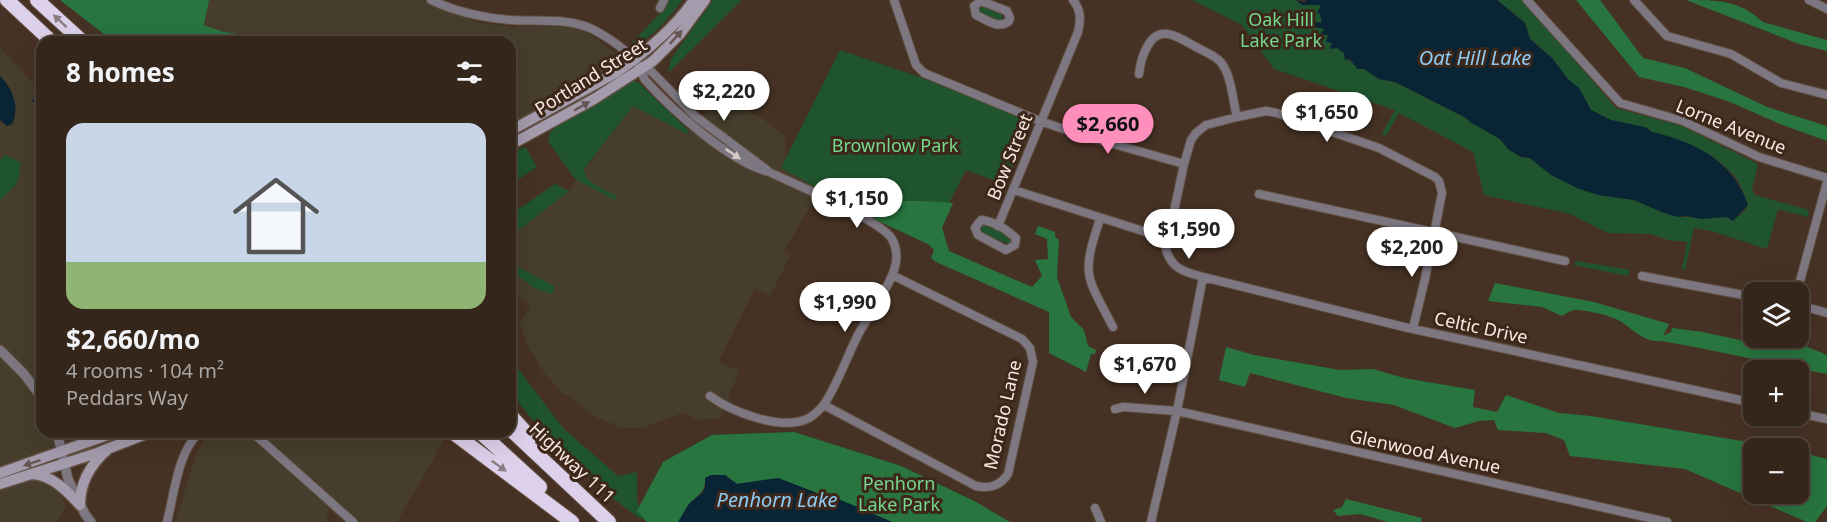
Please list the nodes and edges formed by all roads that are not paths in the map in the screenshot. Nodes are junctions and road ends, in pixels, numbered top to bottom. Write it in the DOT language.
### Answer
graph roads {
  1 [pos="7,0"];
  2 [pos="37,0"];
  3 [pos="431,0"];
  4 [pos="694,0"];
  5 [pos="705,0"];
  6 [pos="894,0"];
  7 [pos="1072,0"];
  8 [pos="1527,0"];
  9 [pos="1634,0"];
  10 [pos="1809,0"];
  11 [pos="1827,9"];
  12 [pos="44,36"];
  13 [pos="76,36"];
  14 [pos="637,65"];
  15 [pos="1139,74"];
  16 [pos="1827,95"];
  17 [pos="1237,117"];
  18 [pos="1040,121"];
  19 [pos="516,128"];
  20 [pos="516,142"];
  21 [pos="1184,164"];
  22 [pos="1827,180"];
  23 [pos="1014,190"];
  24 [pos="1259,194"];
  25 [pos="1100,219"];
  26 [pos="998,226"];
  27 [pos="1435,234"];
  28 [pos="1168,239"];
  29 [pos="1565,261"];
  30 [pos="892,275"];
  31 [pos="1642,276"];
  32 [pos="1203,277"];
  33 [pos="1800,282"];
  34 [pos="1743,295"];
  35 [pos="1809,309"];
  36 [pos="1827,313"];
  37 [pos="1113,327"];
  38 [pos="1413,328"];
  39 [pos="0,350"];
  40 [pos="36,390"];
  41 [pos="710,396"];
  42 [pos="1743,401"];
  43 [pos="824,405"];
  44 [pos="1115,409"];
  45 [pos="1177,411"];
  46 [pos="1809,415"];
  47 [pos="1827,419"];
  48 [pos="516,422"];
  49 [pos="516,435"];
  50 [pos="59,438"];
  51 [pos="104,438"];
  52 [pos="135,438"];
  53 [pos="193,438"];
  54 [pos="259,438"];
  55 [pos="460,438"];
  56 [pos="487,438"];
  57 [pos="109,448"];
  58 [pos="64,458"];
  59 [pos="0,473"];
  60 [pos="29,474"];
  61 [pos="0,484"];
  62 [pos="584,497"];
  63 [pos="80,505"];
  64 [pos="1095,508"];
  65 [pos="91,522"];
  66 [pos="167,522"];
  67 [pos="353,522"];
  68 [pos="572,522"];
  69 [pos="579,522"];
  70 [pos="609,522"];
  71 [pos="1101,522"];
  72 [pos="1151,522"];
  73 [pos="1667,522"];
  1 -- 12 [label="highway"];
  13 -- 2 [label="highway, one-way"];
  3 -- 14 [label="street"];
  4 -- 14 [label="main road, Portland Street"];
  14 -- 5 [label="main road, Portland Street, one-way"];
  6 -- 18 [label="street"];
  7 -- 18 [label="street, Bow Street"];
  8 -- 22 [label="street, Lorne Avenue"];
  9 -- 16 [label="street"];
  10 -- 11 [label="street"];
  14 -- 19 [label="main road, Portland Street"];
  20 -- 14 [label="main road, Portland Street, one-way"];
  14 -- 30 [label="street"];
  15 -- 17 [label="street"];
  17 -- 21 [label="street"];
  17 -- 27 [label="street"];
  18 -- 21 [label="street"];
  18 -- 23 [label="street, Bow Street"];
  21 -- 28 [label="street"];
  22 -- 33 [label="street"];
  23 -- 25 [label="street"];
  23 -- 26 [label="street, Bow Street"];
  24 -- 27 [label="street"];
  25 -- 28 [label="street"];
  25 -- 37 [label="street"];
  26 -- 26 [label="street, Bow Street"];
  27 -- 29 [label="street"];
  27 -- 38 [label="street"];
  28 -- 32 [label="street, Celtic Drive"];
  30 -- 43 [label="street"];
  30 -- 43 [label="street, Morado Lane"];
  31 -- 34 [label="street"];
  32 -- 38 [label="street, Celtic Drive"];
  32 -- 45 [label="street"];
  35 -- 36 [label="street"];
  38 -- 42 [label="street, Celtic Drive"];
  39 -- 40 [label="street"];
  41 -- 43 [label="street"];
  44 -- 45 [label="street, Glenwood Avenue"];
  45 -- 72 [label="street"];
  45 -- 73 [label="street, Glenwood Avenue"];
  46 -- 47 [label="street"];
  48 -- 62 [label="highway"];
  49 -- 62 [label="highway, Highway 111"];
  50 -- 58 [label="street"];
  51 -- 58 [label="main road"];
  52 -- 57 [label="main road"];
  53 -- 66 [label="street"];
  54 -- 67 [label="street"];
  55 -- 68 [label="highway, one-way"];
  56 -- 69 [label="highway"];
  57 -- 58 [label="main road"];
  57 -- 63 [label="main road"];
  58 -- 59 [label="main road, one-way"];
  58 -- 60 [label="main road"];
  58 -- 63 [label="street"];
  60 -- 61 [label="main road"];
  60 -- 63 [label="main road"];
  62 -- 70 [label="highway, Highway 111"];
  63 -- 65 [label="street"];
  64 -- 71 [label="street"];
}
